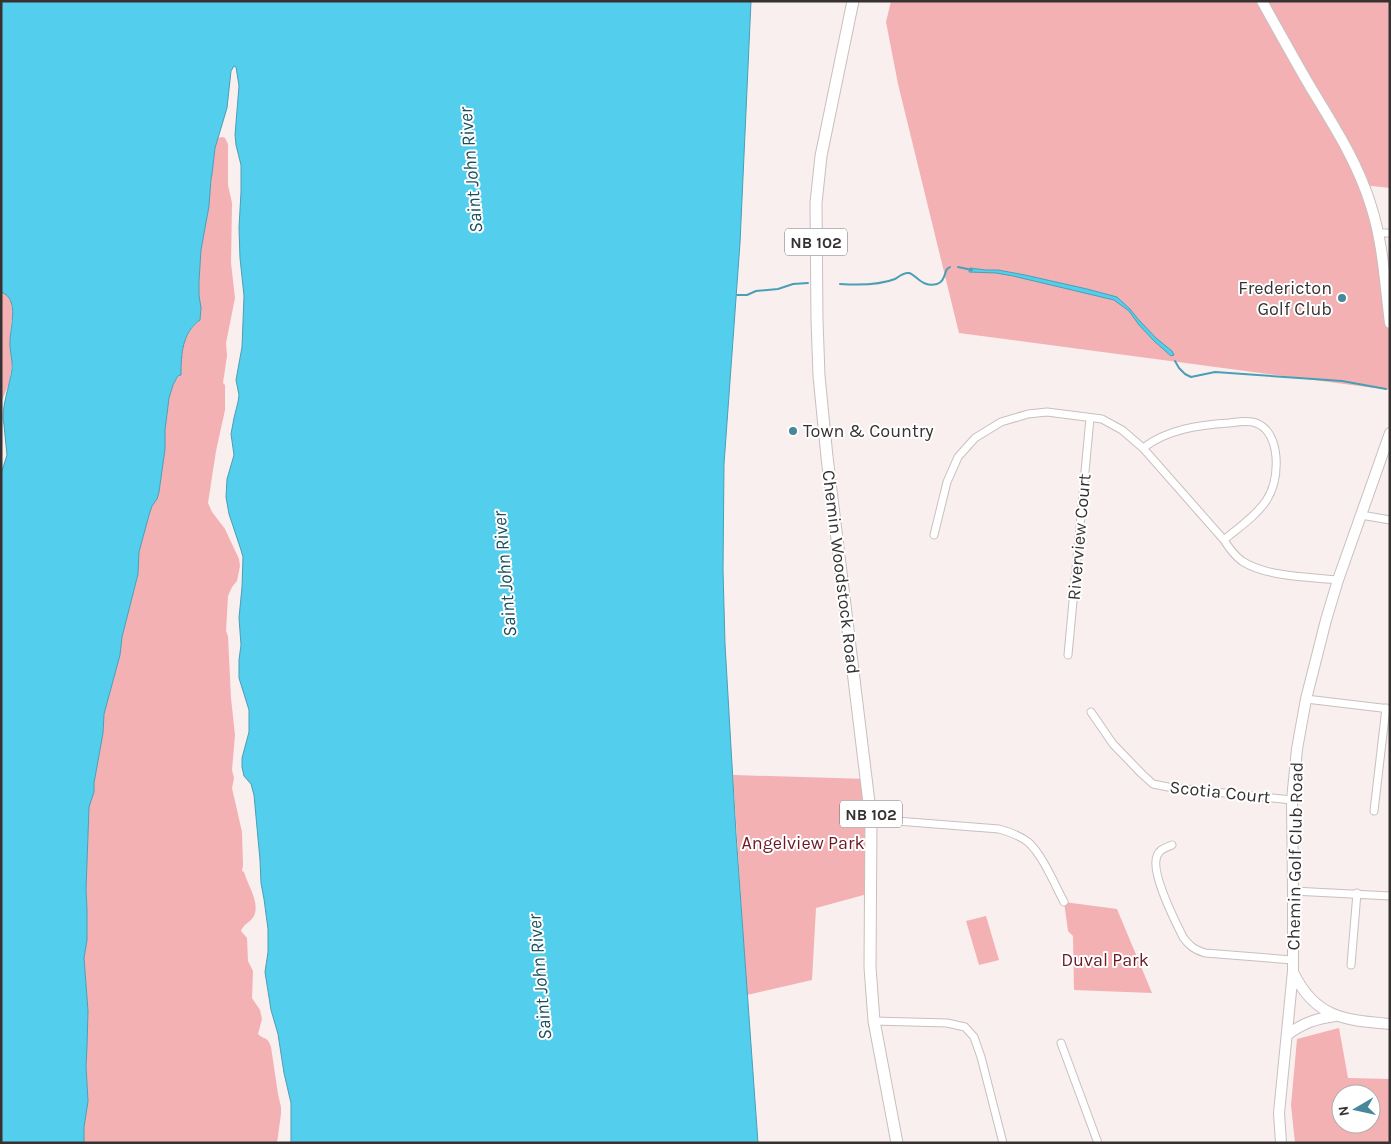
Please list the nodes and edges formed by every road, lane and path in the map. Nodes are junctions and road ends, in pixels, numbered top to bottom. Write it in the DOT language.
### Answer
graph roads {
  1 [pos="853,1"];
  2 [pos="1262,1"];
  3 [pos="1378,233"];
  4 [pos="1390,233"];
  5 [pos="1390,323"];
  6 [pos="1090,418"];
  7 [pos="1390,433"];
  8 [pos="1143,448"];
  9 [pos="1361,515"];
  10 [pos="1390,520"];
  11 [pos="934,535"];
  12 [pos="1224,540"];
  13 [pos="1338,580"];
  14 [pos="1068,655"];
  15 [pos="1306,699"];
  16 [pos="1388,708"];
  17 [pos="1091,712"];
  18 [pos="1292,800"];
  19 [pos="1374,811"];
  20 [pos="871,819"];
  21 [pos="1172,845"];
  22 [pos="1293,891"];
  23 [pos="1357,893"];
  24 [pos="1390,896"];
  25 [pos="1064,902"];
  26 [pos="1293,960"];
  27 [pos="1352,965"];
  28 [pos="1293,971"];
  29 [pos="1335,1016"];
  30 [pos="874,1021"];
  31 [pos="1390,1024"];
  32 [pos="1287,1035"];
  33 [pos="1061,1043"];
  34 [pos="896,1143"];
  35 [pos="1003,1143"];
  36 [pos="1098,1143"];
  37 [pos="1281,1143"];
  1 -- 20 [label="main road, Chemin Woodstock Road / NB 102"];
  2 -- 3 [label="street"];
  3 -- 4 [label="street"];
  3 -- 5 [label="street"];
  6 -- 8 [label="street"];
  6 -- 11 [label="street"];
  6 -- 14 [label="street, Riverview Court"];
  7 -- 9 [label="street, Chemin Golf Club Road"];
  8 -- 12 [label="street"];
  8 -- 12 [label="street"];
  9 -- 10 [label="street"];
  9 -- 13 [label="street, Chemin Golf Club Road"];
  12 -- 13 [label="street"];
  13 -- 15 [label="street, Chemin Golf Club Road"];
  15 -- 16 [label="street"];
  15 -- 18 [label="street, Chemin Golf Club Road"];
  16 -- 19 [label="street"];
  17 -- 18 [label="street, Scotia Court"];
  18 -- 22 [label="street, Chemin Golf Club Road"];
  20 -- 25 [label="street"];
  20 -- 30 [label="main road, Chemin Woodstock Road / NB 102"];
  21 -- 26 [label="street"];
  22 -- 23 [label="street"];
  22 -- 26 [label="street, Chemin Golf Club Road"];
  23 -- 24 [label="street"];
  23 -- 27 [label="street"];
  26 -- 28 [label="street, Chemin Golf Club Road"];
  28 -- 29 [label="street"];
  28 -- 32 [label="street, Chemin Golf Club Road"];
  29 -- 31 [label="street"];
  29 -- 32 [label="street"];
  30 -- 34 [label="main road, Chemin Woodstock Road / NB 102"];
  30 -- 35 [label="street"];
  32 -- 37 [label="street, Chemin Golf Club Road"];
  33 -- 36 [label="street"];
}
